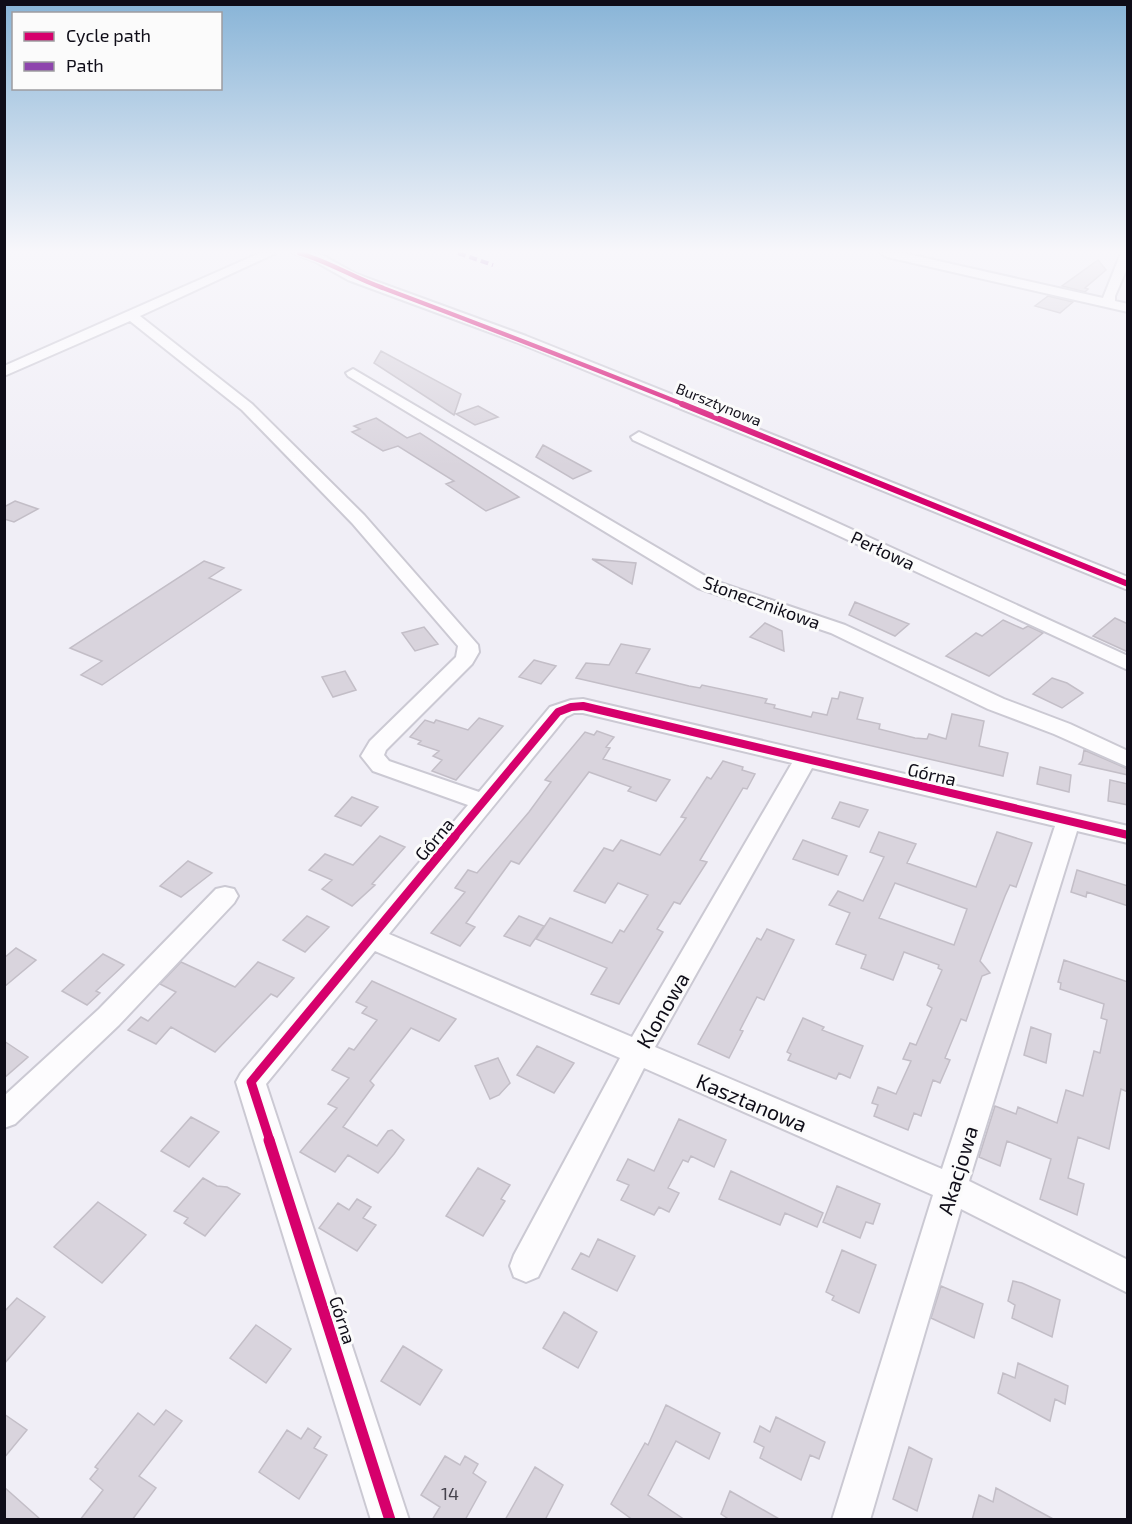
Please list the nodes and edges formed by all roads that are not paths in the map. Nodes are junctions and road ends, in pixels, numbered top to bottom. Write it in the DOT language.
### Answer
graph roads {
  1 [pos="111,324"];
  2 [pos="142,324"];
  3 [pos="481,324"];
  4 [pos="28,362"];
  5 [pos="4,364"];
  6 [pos="4,372"];
  7 [pos="353,373"];
  8 [pos="639,437"];
  9 [pos="1128,584"];
  10 [pos="1128,664"];
  11 [pos="805,759"];
  12 [pos="1128,760"];
  13 [pos="484,802"];
  14 [pos="1068,822"];
  15 [pos="1128,835"];
  16 [pos="225,896"];
  17 [pos="372,938"];
  18 [pos="638,1052"];
  19 [pos="4,1115"];
  20 [pos="951,1188"];
  21 [pos="526,1266"];
  22 [pos="1128,1277"];
  23 [pos="390,1520"];
  24 [pos="851,1520"];
  1 -- 4 [label="street"];
  2 -- 13 [label="street"];
  3 -- 9 [label="street, Bursztynowa"];
  4 -- 5 [label="street"];
  4 -- 6 [label="street"];
  7 -- 12 [label="street, Słonecznikowa"];
  8 -- 10 [label="street, Perłowa"];
  11 -- 13 [label="street, Górna"];
  11 -- 14 [label="street, Górna"];
  11 -- 18 [label="street, Klonowa"];
  13 -- 17 [label="street, Górna"];
  14 -- 15 [label="street, Górna"];
  14 -- 20 [label="street, Akacjowa"];
  16 -- 19 [label="street"];
  17 -- 18 [label="street, Kasztanowa"];
  17 -- 23 [label="street, Górna"];
  18 -- 20 [label="street, Kasztanowa"];
  18 -- 21 [label="street, Klonowa"];
  20 -- 22 [label="street, Kasztanowa"];
  20 -- 24 [label="street, Akacjowa"];
}
